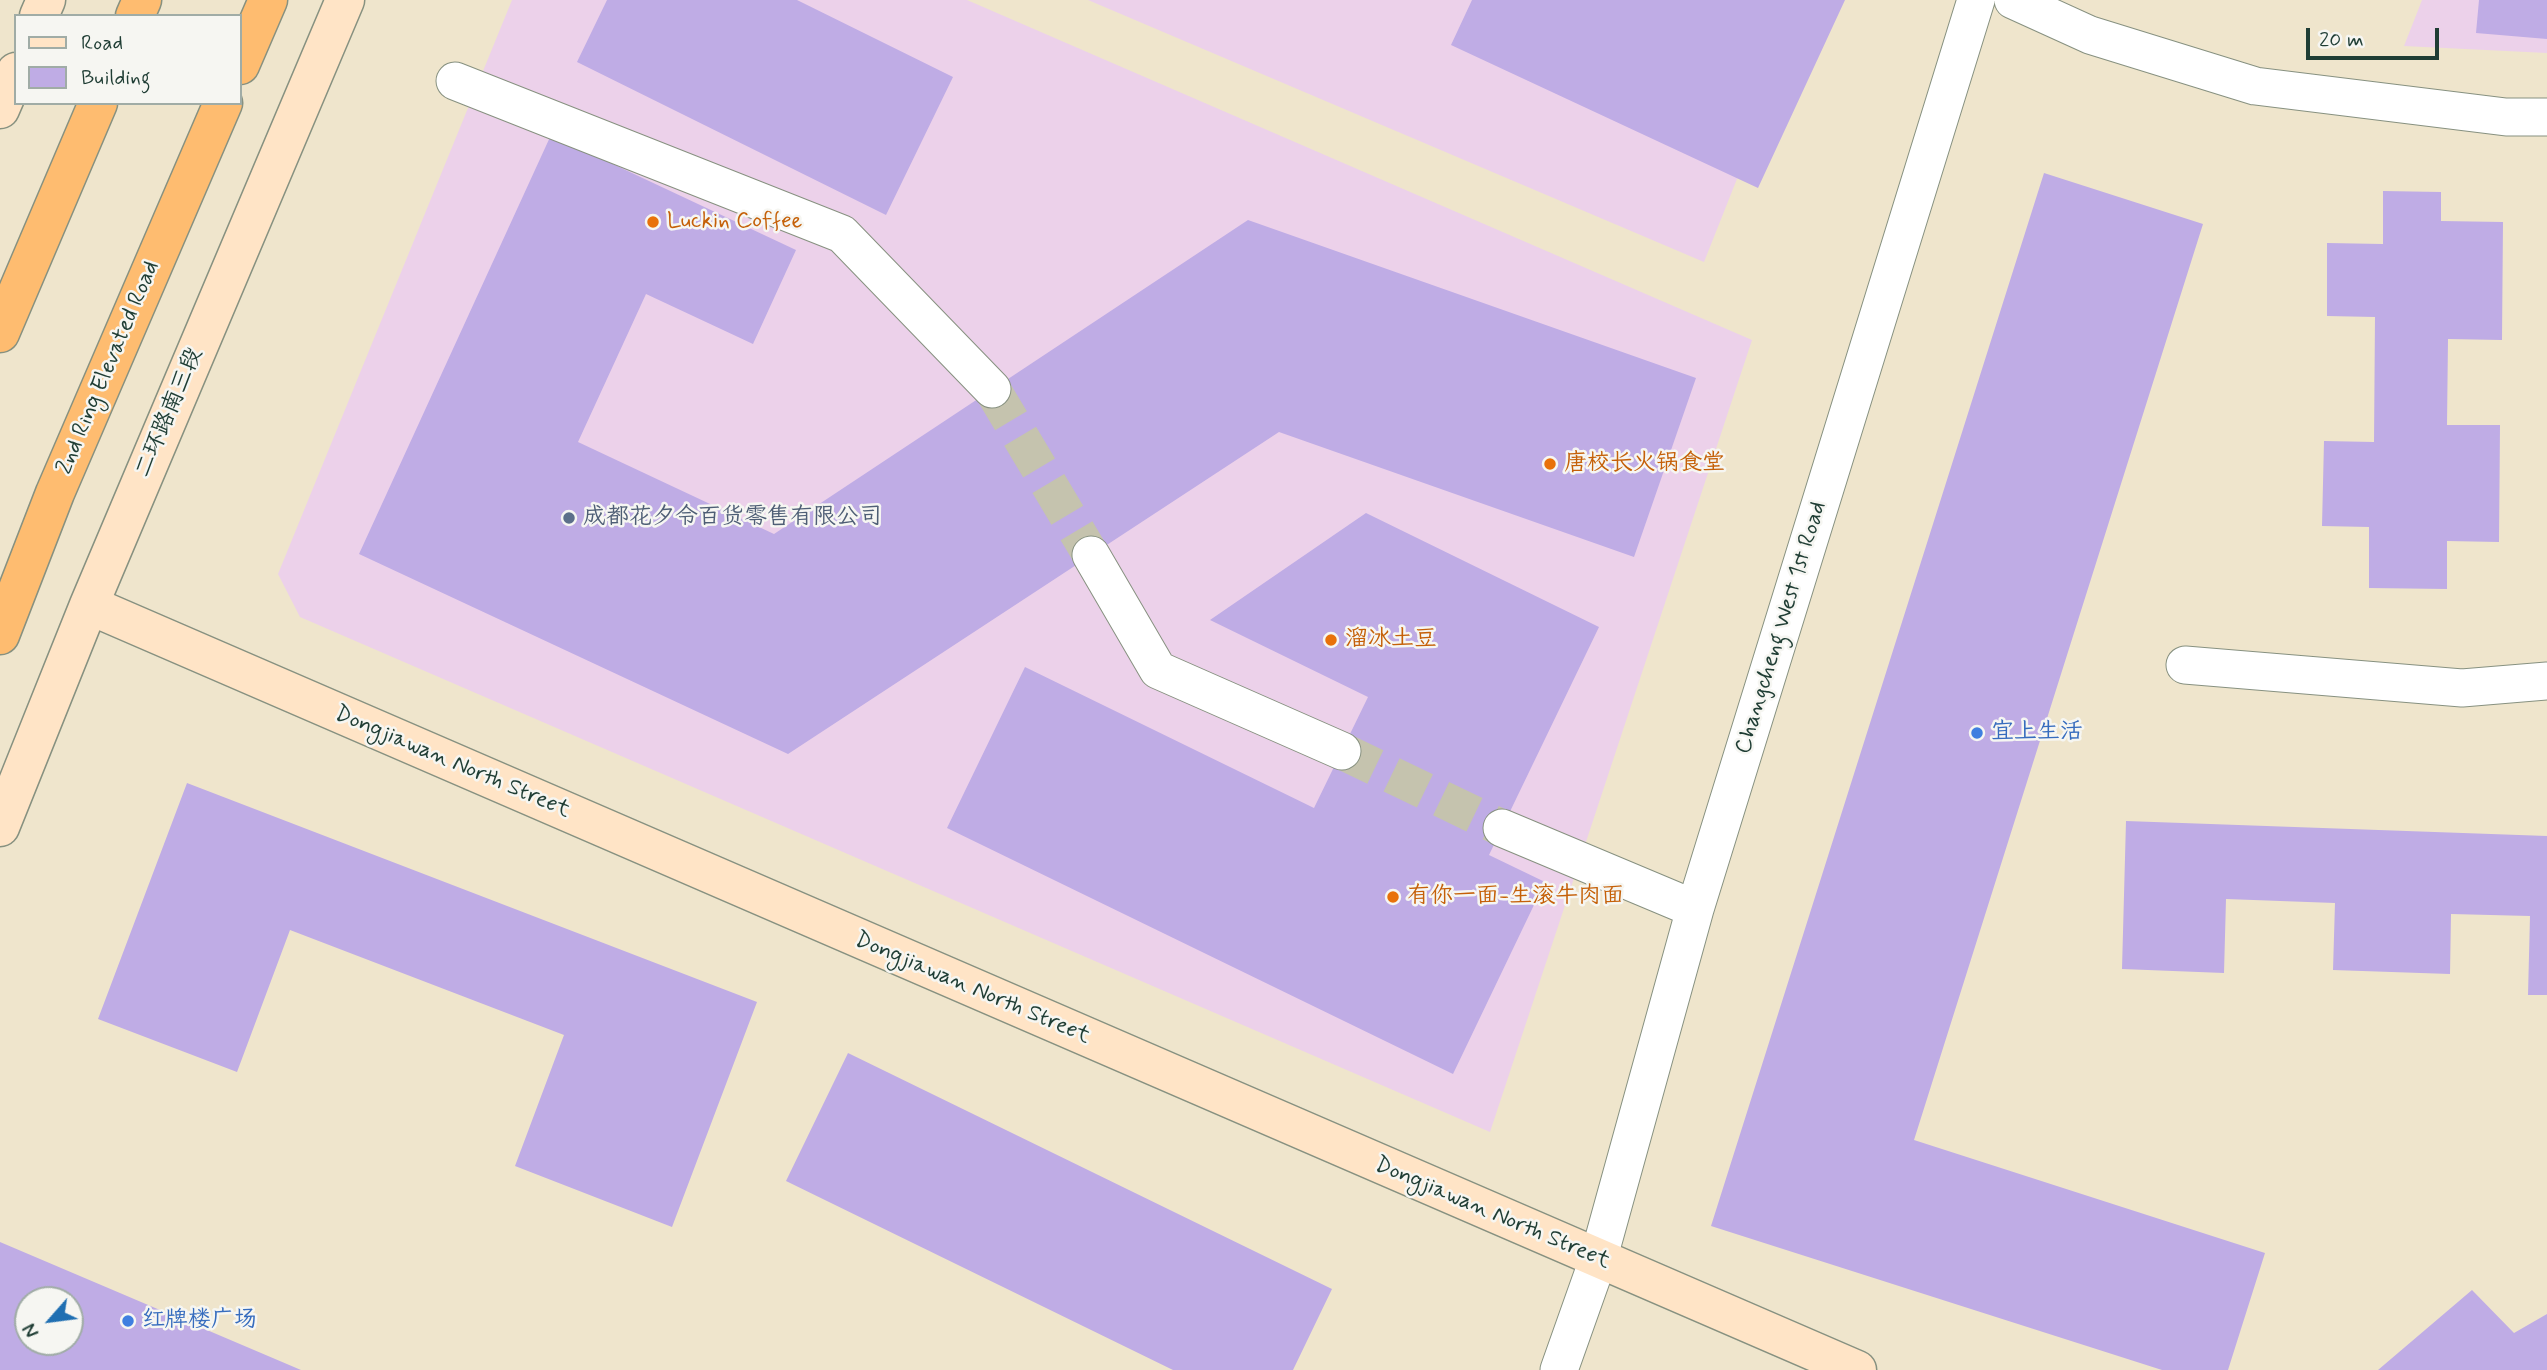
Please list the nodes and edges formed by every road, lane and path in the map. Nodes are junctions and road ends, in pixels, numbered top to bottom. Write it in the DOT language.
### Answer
graph roads {
  1 [pos="268,0"];
  2 [pos="345,0"];
  3 [pos="1976,0"];
  4 [pos="2013,0"];
  5 [pos="242,60"];
  6 [pos="14,77"];
  7 [pos="455,80"];
  8 [pos="97,105"];
  9 [pos="222,105"];
  10 [pos="0,110"];
  11 [pos="2547,117"];
  12 [pos="0,333"];
  13 [pos="992,389"];
  14 [pos="1091,555"];
  15 [pos="89,606"];
  16 [pos="0,635"];
  17 [pos="2185,665"];
  18 [pos="2547,681"];
  19 [pos="1342,751"];
  20 [pos="0,827"];
  21 [pos="1502,828"];
  22 [pos="1695,908"];
  23 [pos="1598,1260"];
  24 [pos="1559,1370"];
  25 [pos="1857,1370"];
  1 -- 5 [label="highway"];
  2 -- 15 [label="street, 二环路南三段"];
  3 -- 22 [label="street, Changcheng West 1st Road"];
  4 -- 11 [label="street"];
  6 -- 10 [label="street"];
  7 -- 13 [label="street"];
  8 -- 12 [label="highway"];
  9 -- 16 [label="highway, 2nd Ring Elevated Road"];
  14 -- 19 [label="street"];
  15 -- 20 [label="street, 二环路南三段"];
  15 -- 23 [label="street, Dongjiawan North Street"];
  17 -- 18 [label="street"];
  21 -- 22 [label="street"];
  22 -- 23 [label="street, Changcheng West 1st Road"];
  23 -- 24 [label="street, Changcheng West 1st Road"];
  23 -- 25 [label="street, Dongjiawan North Street"];
}
